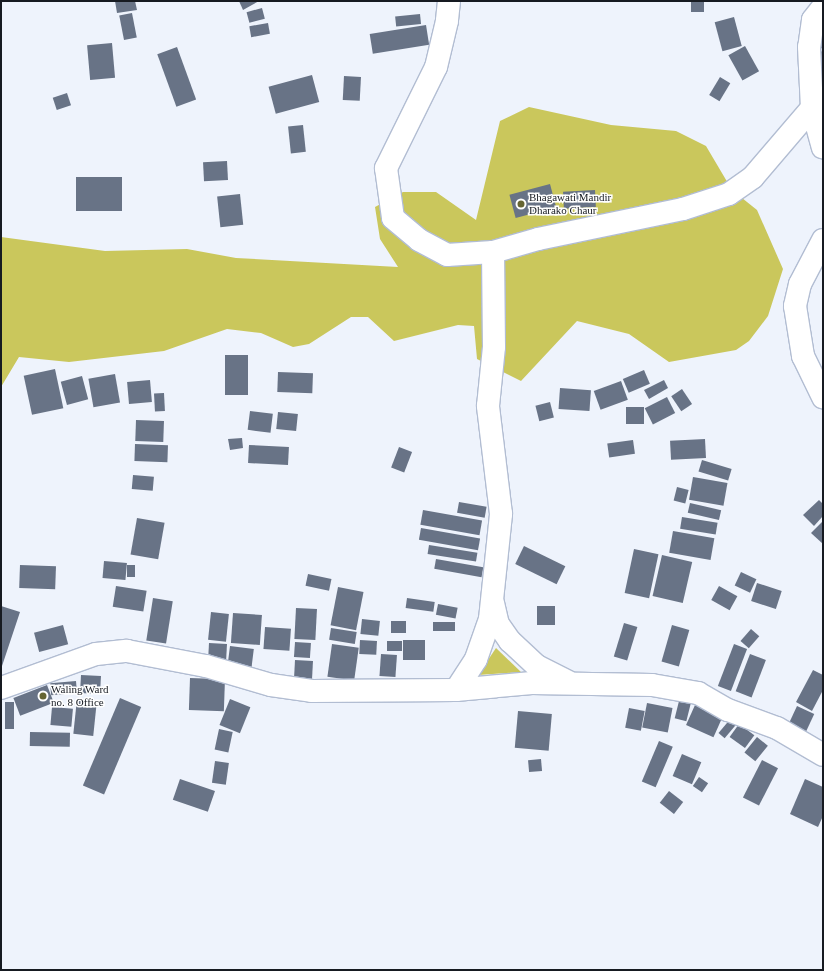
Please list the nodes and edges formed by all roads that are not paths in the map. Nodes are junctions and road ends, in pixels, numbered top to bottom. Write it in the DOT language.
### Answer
graph roads {
  1 [pos="449,1"];
  2 [pos="823,7"];
  3 [pos="812,108"];
  4 [pos="823,148"];
  5 [pos="823,240"];
  6 [pos="493,252"];
  7 [pos="823,397"];
  8 [pos="492,599"];
  9 [pos="572,684"];
  10 [pos="1,688"];
  11 [pos="456,690"];
  12 [pos="823,755"];
  1 -- 6 [label="street"];
  2 -- 3 [label="street"];
  3 -- 4 [label="street"];
  3 -- 6 [label="street"];
  5 -- 7 [label="street"];
  6 -- 8 [label="street"];
  8 -- 9 [label="street"];
  8 -- 11 [label="street"];
  9 -- 11 [label="street"];
  9 -- 12 [label="street"];
  10 -- 11 [label="street"];
}
